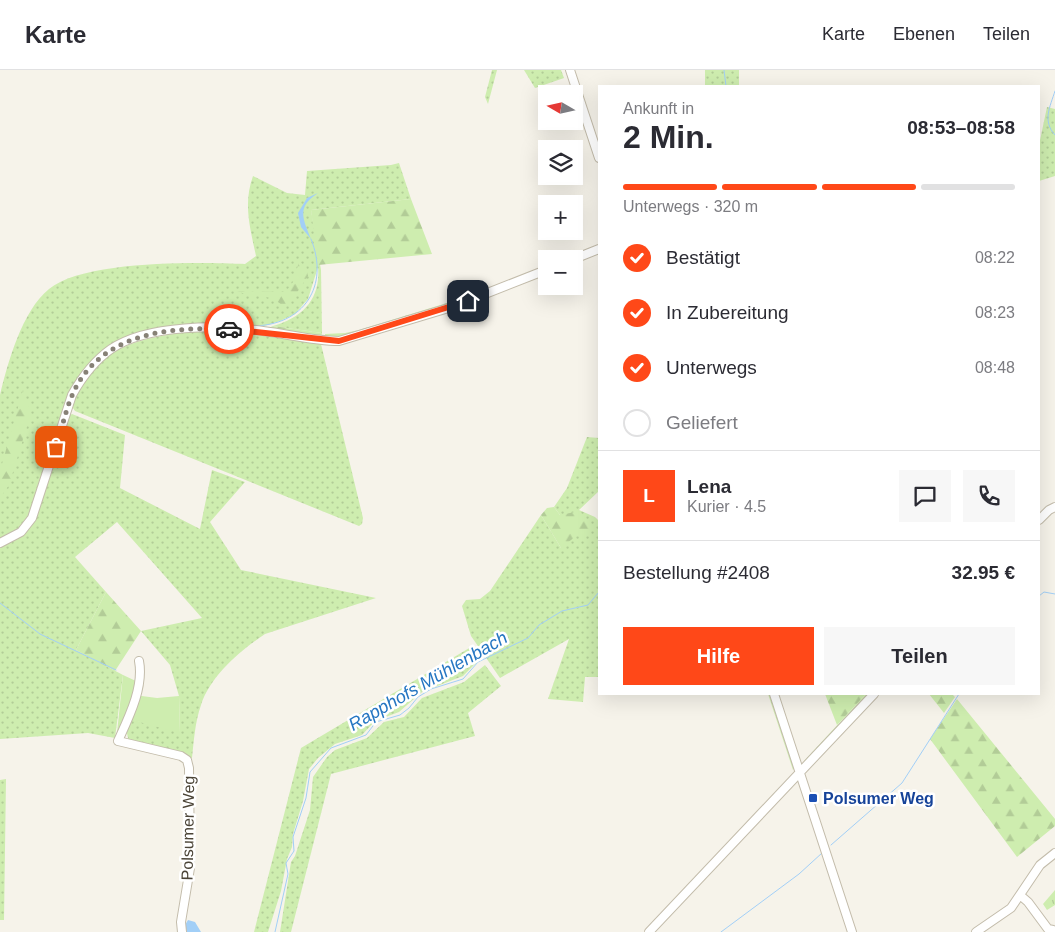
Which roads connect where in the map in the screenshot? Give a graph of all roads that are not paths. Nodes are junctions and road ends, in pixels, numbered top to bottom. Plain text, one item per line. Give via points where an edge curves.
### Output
1 (570, 70) edge
2 (598, 155) edge
3 (598, 249) edge
4 (583, 255) edge
5 (538, 273) edge
6 (1055, 507) edge
7 (1040, 519) edge
8 (0, 543) edge
9 (139, 661) dead end
10 (774, 695) edge
11 (873, 695) edge
12 (800, 773) junction
13 (1055, 853) edge
14 (1021, 896) junction
15 (1054, 930) dead end
16 (182, 932) edge
17 (649, 932) edge
18 (852, 932) edge
19 (976, 932) edge

1 - 2 street
3 - 4 street
5 - 8 street via 452,307 339,341 208,328 160,332 127,340 99,359 79,383 72,395 32,518 21,532
6 - 7 street
9 - 16 street, Polsumer Weg via 142,674 139,686 118,741 187,760 190,868
10 - 12 street
11 - 12 street
12 - 17 street
12 - 18 street
13 - 14 street via 1040,865
14 - 15 street via 1048,929
14 - 19 street via 1012,908

